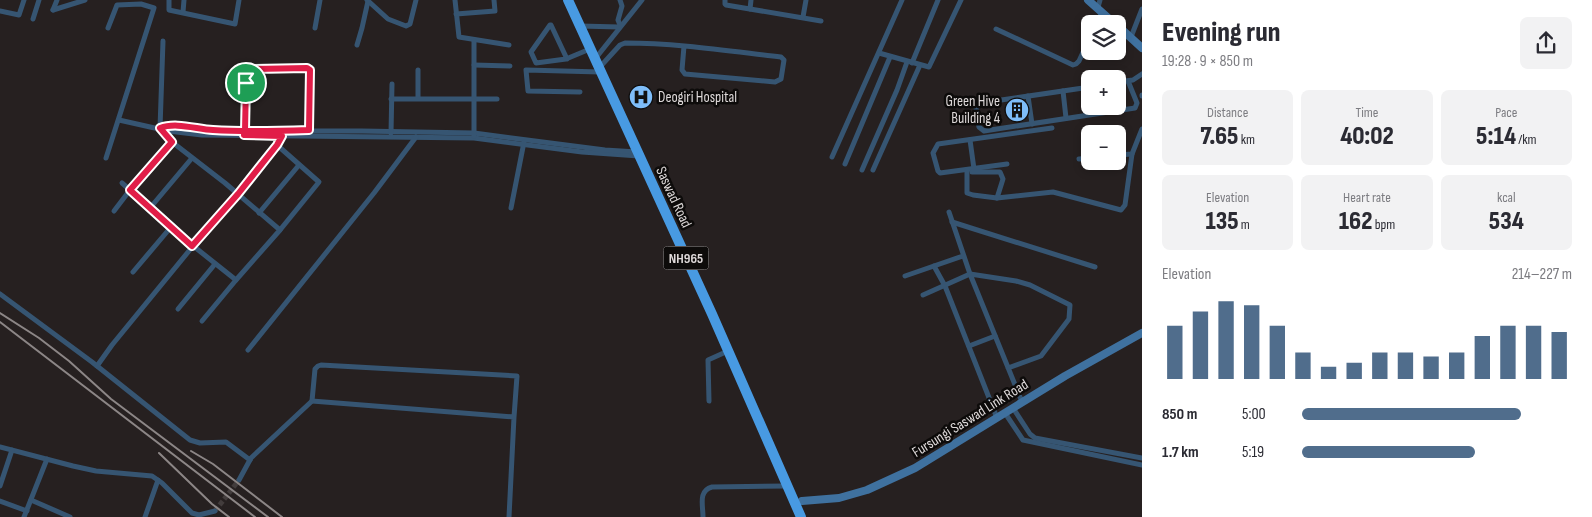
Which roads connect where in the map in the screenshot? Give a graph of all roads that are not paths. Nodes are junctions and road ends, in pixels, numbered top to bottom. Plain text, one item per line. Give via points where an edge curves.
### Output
1 (24, 0) edge
2 (40, 0) edge
3 (57, 0) edge
4 (85, 0) edge
5 (169, 0) edge
6 (184, 0) edge
7 (239, 0) edge
8 (320, 0) edge
9 (367, 0) edge
10 (416, 0) edge
11 (455, 0) edge
12 (494, 0) edge
13 (568, 0) edge
14 (620, 0) edge
15 (642, 0) edge
16 (725, 0) edge
17 (751, 0) edge
18 (806, 0) edge
19 (902, 0) edge
20 (938, 0) edge
21 (961, 0) edge
22 (1088, 0) edge
23 (75, 2) edge
24 (1100, 6) edge
25 (750, 9) junction
26 (1142, 9) edge
27 (0, 11) edge
28 (182, 12) junction
29 (456, 14) junction
30 (803, 17) junction
31 (33, 19) dead end
32 (821, 21) dead end
33 (580, 26) junction
34 (620, 26) junction
35 (108, 28) dead end
36 (315, 28) dead end
37 (996, 29) dead end
38 (1126, 34) edge
39 (1131, 38) junction
40 (163, 41) dead end
41 (474, 41) dead end
42 (357, 45) dead end
43 (509, 45) dead end
44 (684, 46) junction
45 (1142, 48) edge
46 (879, 54) junction
47 (890, 57) junction
48 (1081, 57) edge
49 (567, 59) junction
50 (596, 62) junction
51 (909, 62) junction
52 (474, 65) junction
53 (920, 65) junction
54 (510, 66) dead end
55 (418, 70) dead end
56 (1142, 74) edge
57 (1128, 81) joint
58 (392, 84) dead end
59 (1081, 88) edge
60 (1063, 91) junction
61 (580, 92) dead end
62 (1028, 96) junction
63 (418, 98) junction
64 (474, 98) junction
65 (392, 99) junction
66 (497, 99) dead end
67 (1126, 109) edge
68 (1087, 115) edge
69 (1066, 118) junction
70 (119, 120) junction
71 (1032, 124) junction
72 (160, 128) junction
73 (1052, 128) dead end
74 (1142, 129) edge
75 (245, 133) junction
76 (284, 133) junction
77 (309, 133) junction
78 (391, 134) junction
79 (418, 134) junction
80 (474, 135) junction
81 (970, 140) junction
82 (172, 142) junction
83 (524, 142) junction
84 (277, 145) junction
85 (638, 154) junction
86 (1126, 154) edge
87 (1132, 154) junction
88 (832, 157) dead end
89 (106, 158) dead end
90 (192, 158) junction
91 (1078, 160) dead end
92 (1081, 160) edge
93 (299, 164) junction
94 (845, 164) dead end
95 (1006, 164) dead end
96 (974, 169) junction
97 (862, 170) dead end
98 (873, 170) dead end
99 (967, 171) junction
100 (122, 183) dead end
101 (130, 190) junction
102 (238, 194) junction
103 (997, 198) junction
104 (150, 208) junction
105 (511, 208) dead end
106 (114, 212) dead end
107 (259, 212) junction
108 (949, 212) dead end
109 (952, 222) junction
110 (171, 227) junction
111 (280, 230) junction
112 (192, 246) junction
113 (963, 256) junction
114 (215, 264) junction
115 (934, 266) junction
116 (1095, 267) dead end
117 (133, 272) dead end
118 (970, 274) junction
119 (905, 276) dead end
120 (236, 280) junction
121 (945, 286) junction
122 (0, 294) edge
123 (923, 295) dead end
124 (178, 309) dead end
125 (202, 320) dead end
126 (1142, 333) edge
127 (995, 336) junction
128 (969, 346) junction
129 (248, 350) dead end
130 (728, 350) junction
131 (97, 366) junction
132 (1008, 368) junction
133 (312, 401) junction
134 (708, 401) dead end
135 (1022, 402) junction
136 (1013, 408) junction
137 (1005, 413) junction
138 (514, 417) junction
139 (997, 418) junction
140 (0, 447) edge
141 (12, 450) junction
142 (47, 458) junction
143 (1142, 458) edge
144 (250, 460) junction
145 (1142, 465) edge
146 (158, 480) junction
147 (239, 480) tunnel mouth
148 (0, 486) edge
149 (787, 486) junction
150 (31, 500) junction
151 (0, 501) edge
152 (802, 501) dead end
153 (27, 510) junction
154 (214, 511) dead end
155 (24, 517) edge
156 (70, 517) edge
157 (145, 517) edge
158 (509, 517) edge
159 (703, 517) edge
160 (801, 517) edge

1 - 27 street via 19,15
2 - 31 street
3 - 23 street via 53,10
4 - 23 street
5 - 28 street via 169,10
6 - 28 street
7 - 28 street via 235,24
8 - 36 street
9 - 10 street via 388,19 406,26 410,24
9 - 42 street
11 - 29 street
12 - 29 street via 495,11
13 - 33 highway, Saswad Road / NH965
14 - 34 street
15 - 34 street
16 - 25 street via 726,5
17 - 25 street
18 - 30 street
19 - 46 street
20 - 51 street
21 - 53 street via 930,66
22 - 24 street
25 - 30 street
26 - 39 street
29 - 43 street via 460,37
30 - 32 street
33 - 34 street
33 - 50 highway, Saswad Road / NH965
34 - 50 street
35 - 70 street via 117,5 141,4 154,8
37 - 48 street via 1072,65
38 - 39 street
39 - 45 street
40 - 72 street
41 - 52 street
44 - 44 street via 781,57 784,60 781,79 775,82 685,74 682,70
44 - 50 street via 625,43
46 - 47 street
46 - 88 street
47 - 51 street
47 - 94 street
49 - 49 street via 535,62 531,52 550,25
49 - 50 street
50 - 61 street via 526,70 528,91
50 - 85 highway, Saswad Road / NH965
51 - 53 street
51 - 97 street
52 - 54 street
52 - 64 street
53 - 98 street
55 - 63 street
56 - 57 street
57 - 67 street via 1137,102 1135,108
58 - 65 street
59 - 60 street
60 - 62 street
60 - 69 street
62 - 71 street
62 - 71 street via 981,103 976,108 979,127 984,131
63 - 64 street
63 - 65 street
64 - 66 street
64 - 80 street
65 - 78 street
68 - 69 street
69 - 71 street
70 - 72 street
70 - 89 street
72 - 75 street via 168,125
72 - 82 street
73 - 81 street
74 - 87 street
75 - 76 street
75 - 77 street via 248,71 307,68 310,70
76 - 77 street
76 - 84 street
77 - 78 street
78 - 79 street
79 - 80 street
79 - 129 street
80 - 83 street
81 - 96 street
81 - 99 street via 938,144 933,153 938,172
82 - 90 street
82 - 101 street
83 - 85 street
83 - 105 street
84 - 93 street
84 - 102 street
85 - 130 highway, Saswad Road / NH965
86 - 87 street
87 - 103 street via 1125,206 1121,210 1053,192
90 - 102 street
90 - 104 street
91 - 92 street
93 - 107 street
93 - 111 street via 319,182
95 - 96 street
96 - 99 street
99 - 103 street via 967,193
99 - 103 street via 1000,172 1003,179
100 - 101 street
101 - 104 street
101 - 106 street
102 - 107 street
102 - 112 street
104 - 110 street
107 - 111 street
108 - 109 street
109 - 113 street
109 - 116 street
110 - 112 street
110 - 117 street
111 - 120 street
112 - 114 street
112 - 131 street
113 - 115 street
113 - 118 street
114 - 120 street
114 - 124 street
115 - 119 street
115 - 121 street
118 - 121 street
118 - 127 street
118 - 132 street via 1030,285 1070,305 1068,321 1041,356
120 - 125 street
121 - 123 street
121 - 128 street
122 - 131 street
126 - 135 street, Fursungi Saswad Link Road
127 - 128 street
127 - 132 street
128 - 139 street
130 - 134 street via 708,360
130 - 149 highway, Saswad Road / NH965
131 - 144 street via 190,440 226,442
132 - 135 street
133 - 138 street
133 - 138 street via 316,369 321,365 517,376
133 - 144 street
135 - 136 street, Fursungi Saswad Link Road
136 - 137 street, Fursungi Saswad Link Road
136 - 143 street via 1035,438
137 - 139 street, Fursungi Saswad Link Road
137 - 145 street via 1023,440
138 - 158 street
139 - 152 street, Fursungi Saswad Link Road via 915,468 867,490 839,498
140 - 141 street
141 - 142 street
141 - 148 street
142 - 146 street via 96,471 145,474
142 - 150 street
144 - 147 street
146 - 154 street via 192,513 199,515
146 - 157 street
149 - 159 street via 707,488 703,496
149 - 160 highway, Saswad Road / NH965
150 - 153 street
150 - 156 street
151 - 153 street
153 - 155 street

